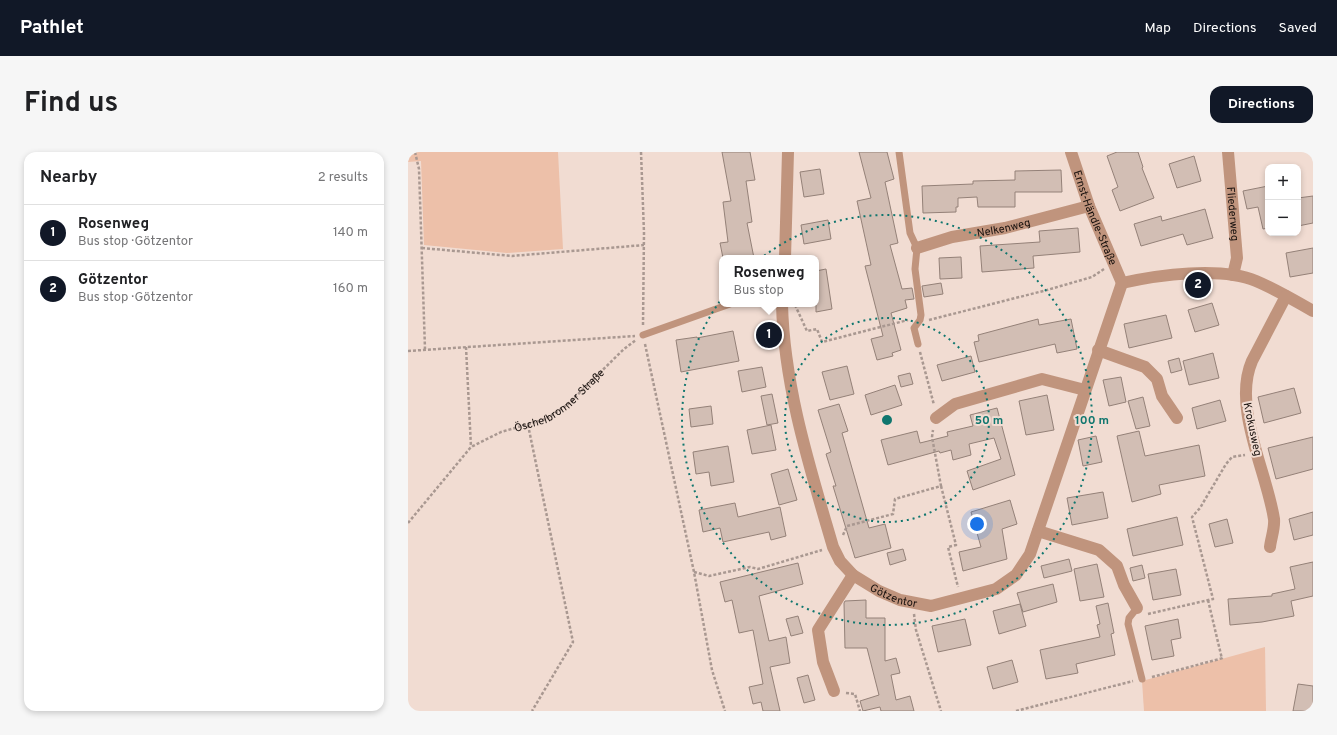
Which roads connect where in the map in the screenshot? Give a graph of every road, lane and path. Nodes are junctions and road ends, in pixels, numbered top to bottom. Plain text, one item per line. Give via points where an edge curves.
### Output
1 (415, 152) edge
2 (641, 152) edge
3 (788, 152) edge
4 (900, 152) edge
5 (1071, 152) edge
6 (1228, 152) edge
7 (1089, 206) junction
8 (644, 245) junction
9 (422, 248) junction
10 (917, 248) junction
11 (785, 255) edge
12 (1113, 263) junction
13 (1233, 275) junction
14 (1122, 283) junction
15 (1286, 296) junction
16 (722, 307) edge
17 (782, 307) edge
18 (796, 307) edge
19 (1313, 311) edge
20 (920, 320) junction
21 (643, 335) junction
22 (918, 344) joint
23 (466, 347) junction
24 (425, 349) junction
25 (1098, 350) junction
26 (408, 351) edge
27 (1085, 390) junction
28 (936, 418) junction
29 (1177, 418) dead end
30 (528, 424) junction
31 (471, 447) junction
32 (1257, 452) junction
33 (935, 454) dead end
34 (941, 486) dead end
35 (408, 523) edge
36 (1038, 531) junction
37 (1270, 547) dead end
38 (853, 575) junction
39 (962, 599) junction
40 (1208, 600) junction
41 (916, 604) junction
42 (1137, 608) junction
43 (1142, 679) junction
44 (834, 691) joint
45 (532, 711) edge
46 (725, 711) edge
47 (860, 711) edge
48 (942, 711) edge
49 (1016, 711) edge

1 - 9 path via 419,169
2 - 8 path
3 - 11 street
4 - 10 lane via 910,233
5 - 7 street, Ernst-Händle-Straße
6 - 13 street, Fliederweg via 1237,258
7 - 10 street, Nelkenweg via 1004,228 952,237
7 - 12 street, Ernst-Händle-Straße
8 - 9 path via 512,256
8 - 21 path
9 - 24 path
10 - 20 lane via 915,269
12 - 14 street, Ernst-Händle-Straße
12 - 20 path via 1092,277 931,320
13 - 14 street via 1157,275
13 - 15 street via 1255,280
14 - 25 street, Götzentor
15 - 19 street
15 - 32 street, Krokusweg via 1247,372 1247,410
16 - 21 lane
17 - 38 street, Götzentor via 785,348 795,406 819,499 833,547 840,561
18 - 20 path via 807,331 817,329 822,342 911,319
20 - 22 lane via 914,328
21 - 23 path
21 - 30 path, Öschelbronner Straße via 624,349 567,405 546,419
21 - 46 path via 694,572 712,670
22 - 28 path
23 - 24 path
23 - 31 path
24 - 26 path
25 - 27 street, Götzentor
25 - 29 street via 1145,367 1157,379 1162,396
27 - 28 street via 1042,379 955,404
27 - 36 street, Götzentor
28 - 33 path via 932,437
30 - 31 path, Öschelbronner Straße via 501,432
30 - 45 path via 572,642
31 - 35 path, Öschelbronner Straße
32 - 37 street, Krokusweg via 1274,521
32 - 40 path via 1232,457 1192,517 1213,598
34 - 39 path via 956,544 948,547
36 - 39 street, Götzentor via 1030,554 1016,575 996,589
36 - 42 street via 1099,550 1117,566
38 - 41 street, Götzentor via 879,591
38 - 44 street via 818,630 823,662
39 - 41 street, Götzentor via 931,606
40 - 42 path via 1148,614
40 - 43 path via 1222,659
41 - 48 path via 916,630
42 - 43 lane via 1129,618 1128,624
43 - 49 path
44 - 47 path via 855,694

